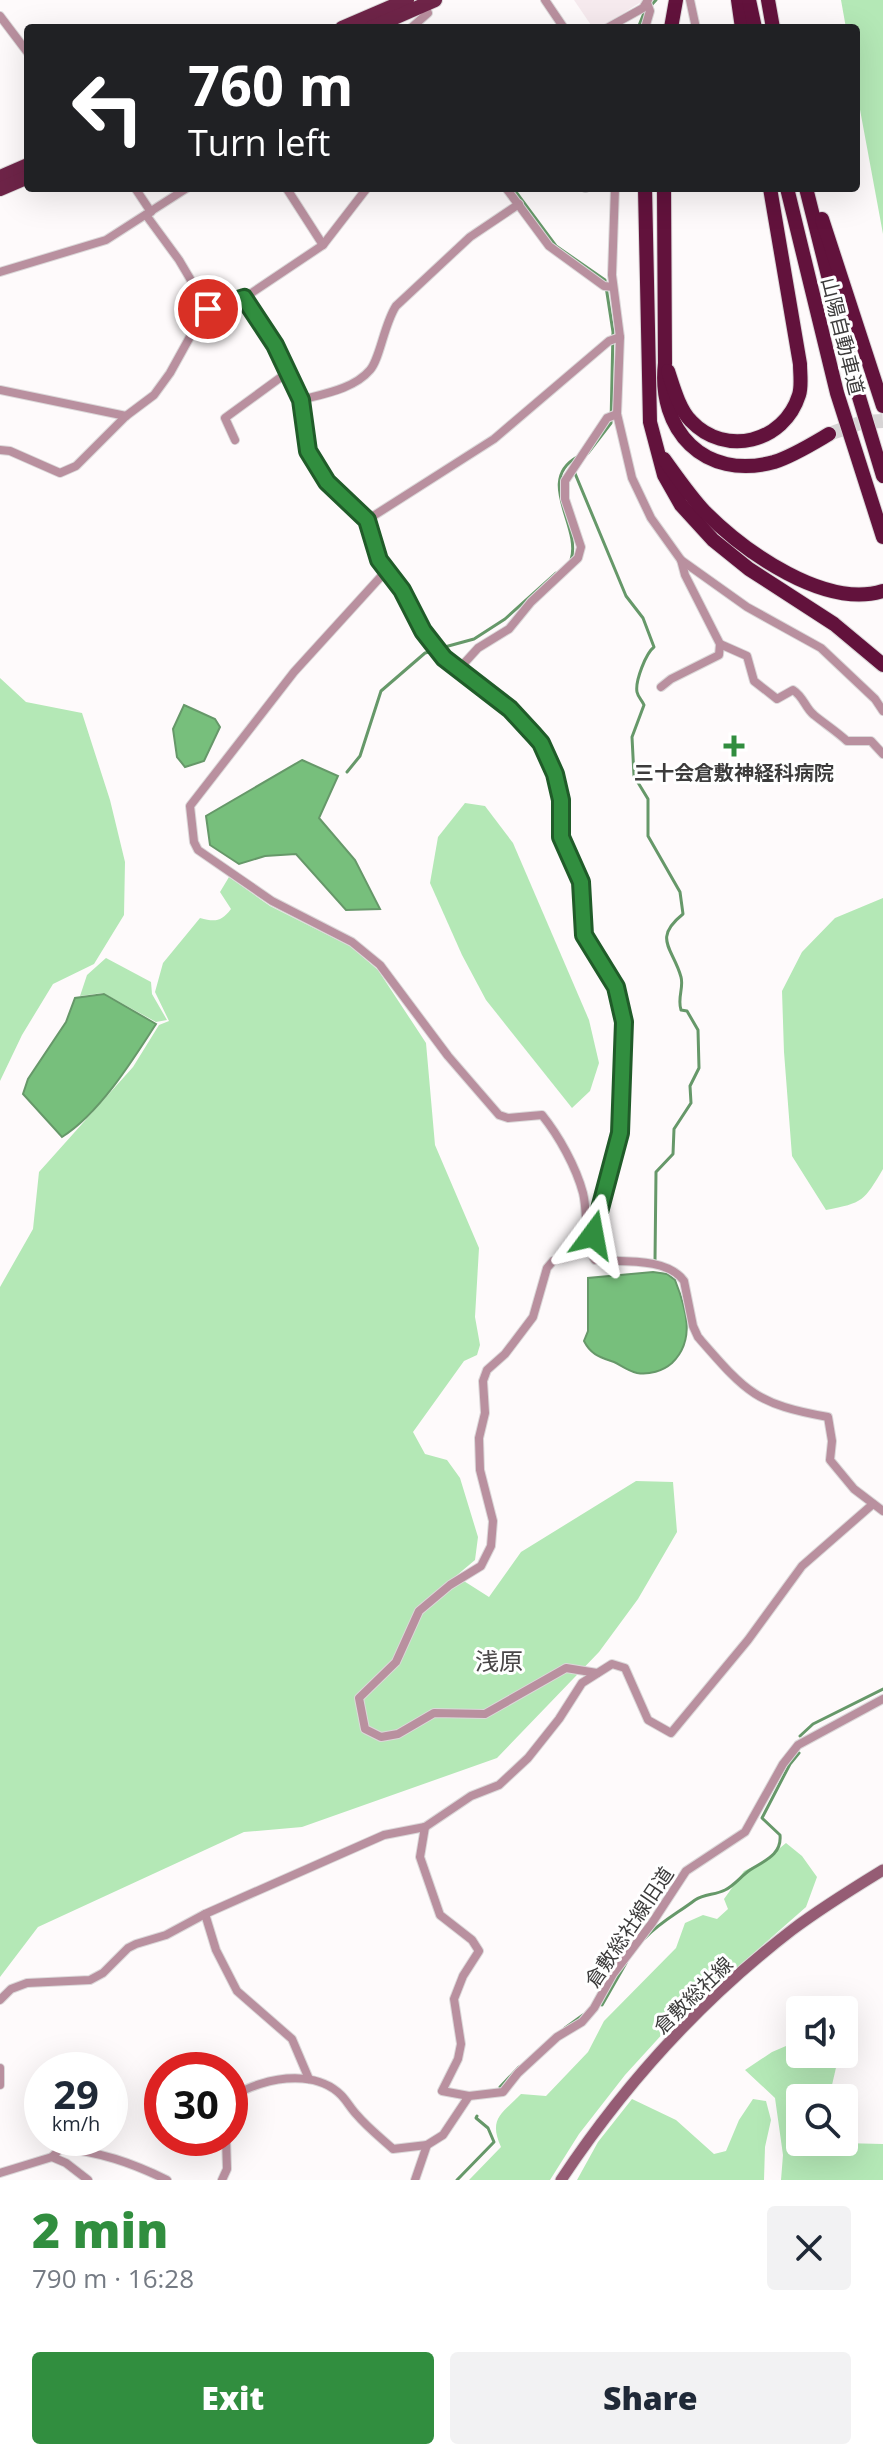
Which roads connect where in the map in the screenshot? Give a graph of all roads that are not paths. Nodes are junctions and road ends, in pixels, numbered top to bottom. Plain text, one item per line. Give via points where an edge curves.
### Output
1 (407, 0) edge
2 (545, 0) edge
3 (667, 0) edge
4 (676, 0) edge
5 (690, 0) edge
6 (738, 0) edge
7 (749, 0) edge
8 (768, 0) edge
9 (427, 2) edge
10 (648, 4) edge
11 (0, 16) edge
12 (351, 24) edge
13 (380, 24) edge
14 (416, 24) edge
15 (561, 24) edge
16 (614, 24) edge
17 (646, 24) edge
18 (663, 24) edge
19 (672, 24) edge
20 (695, 24) edge
21 (741, 24) edge
22 (754, 24) edge
23 (772, 24) edge
24 (24, 48) edge
25 (24, 167) edge
26 (0, 177) edge
27 (24, 179) edge
28 (0, 189) edge
29 (137, 192) edge
30 (181, 192) edge
31 (289, 192) edge
32 (364, 192) edge
33 (509, 192) edge
34 (615, 192) edge
35 (645, 192) edge
36 (664, 192) edge
37 (771, 192) edge
38 (788, 192) edge
39 (810, 192) edge
40 (810, 192) edge
41 (519, 204) junction
42 (148, 214) junction
43 (323, 245) junction
44 (0, 272) edge
45 (609, 287) junction
46 (244, 298) junction
47 (208, 309) junction
48 (616, 338) junction
49 (665, 363) junction
50 (288, 372) junction
51 (0, 390) edge
52 (301, 400) junction
53 (883, 406) edge
54 (613, 415) junction
55 (126, 416) junction
56 (829, 434) tunnel mouth
57 (235, 440) dead end
58 (0, 450) edge
59 (659, 452) junction
60 (883, 476) edge
61 (367, 520) junction
62 (883, 537) edge
63 (681, 560) junction
64 (386, 571) junction
65 (883, 591) edge
66 (720, 644) junction
67 (883, 665) edge
68 (458, 670) junction
69 (661, 687) dead end
70 (883, 711) edge
71 (883, 754) edge
72 (589, 1252) junction
73 (873, 1504) junction
74 (883, 1511) edge
75 (598, 1673) junction
76 (883, 1699) edge
77 (425, 1827) junction
78 (883, 1870) edge
79 (205, 1914) junction
80 (0, 2000) edge
81 (0, 2068) edge
82 (309, 2079) junction
83 (0, 2085) edge
84 (248, 2090) edge
85 (469, 2096) junction
86 (427, 2145) junction
87 (227, 2156) edge
88 (52, 2157) junction
89 (0, 2173) edge
90 (88, 2180) edge
91 (167, 2180) edge
92 (222, 2180) edge
93 (415, 2180) edge
94 (561, 2180) edge

1 - 12 highway
2 - 15 street
3 - 18 highway
4 - 19 highway
5 - 20 street
6 - 21 highway
7 - 22 highway
8 - 23 highway
9 - 13 highway
9 - 14 street via 428,13
10 - 16 street
10 - 17 street
11 - 24 street
25 - 26 highway
27 - 28 highway
29 - 42 street
30 - 42 street
31 - 43 street
32 - 43 street
33 - 41 street
34 - 45 street
35 - 59 highway via 650,422
36 - 49 highway
37 - 49 highway via 800,364 800,394 790,411 780,426 756,440 720,439 688,418
38 - 62 highway, 山陽自動車道 via 837,393
39 - 53 highway
40 - 60 highway, 山陽自動車道
41 - 45 street via 549,246
41 - 52 street via 470,237 396,306 370,370 346,387
42 - 44 street via 106,240
42 - 47 street
43 - 46 street
45 - 48 street
46 - 47 street
46 - 50 street
47 - 55 street via 154,395
48 - 54 street
48 - 61 street via 494,439
49 - 56 highway via 665,402 674,426 688,445 715,462 774,462
50 - 52 street
50 - 57 street via 225,418
51 - 55 street
52 - 61 street via 308,451 327,482
54 - 63 street via 632,478 651,518
54 - 68 street via 569,473 564,490 581,547 578,558 509,629 478,648
55 - 58 street via 76,466 60,473
59 - 65 highway via 706,512 764,558 833,592 867,596
59 - 67 highway via 664,475 681,505 713,540 834,624
61 - 64 street
63 - 66 street
63 - 70 street via 747,607 821,648
64 - 68 street via 436,649
64 - 72 street via 285,682 190,806 194,842 272,901 367,952 499,1115 542,1115 578,1180
66 - 69 street via 719,655
66 - 71 street via 747,656 754,681 777,699 793,690 811,713 847,741 871,741
68 - 72 street via 510,709 541,743 561,800 561,837 581,882 584,935 620,999 620,1133
72 - 73 street via 595,1260 662,1266 680,1275 698,1337 748,1392 795,1411 828,1417 830,1460
72 - 75 street via 553,1261 547,1268 533,1317 483,1381 480,1470 493,1521 491,1546 481,1566 419,1611 396,1662 359,1698 365,1729 381,1737 398,1734 434,1713 485,1714 566,1668
73 - 74 street
73 - 75 street via 802,1566 671,1733 648,1720 625,1668 612,1664
75 - 77 street via 582,1683 528,1758 499,1785 471,1796
76 - 85 street, 倉敷総社線旧道 via 798,1745 745,1832 686,1871 582,2022 557,2037 503,2092
77 - 79 street via 384,1835
77 - 85 street via 420,1857 440,1915 479,1951 454,1999 461,2044 442,2091
78 - 94 main road, 倉敷総社線 via 792,1931 688,2022 639,2073
79 - 80 street via 128,1948 90,1980 27,1983
79 - 82 street via 237,1991 292,2039
81 - 83 street
82 - 84 street via 274,2079
82 - 86 street via 341,2095 393,2149
85 - 86 street via 443,2135
86 - 93 street
87 - 92 street
88 - 89 street
88 - 90 street
88 - 91 street via 60,2149 89,2150

